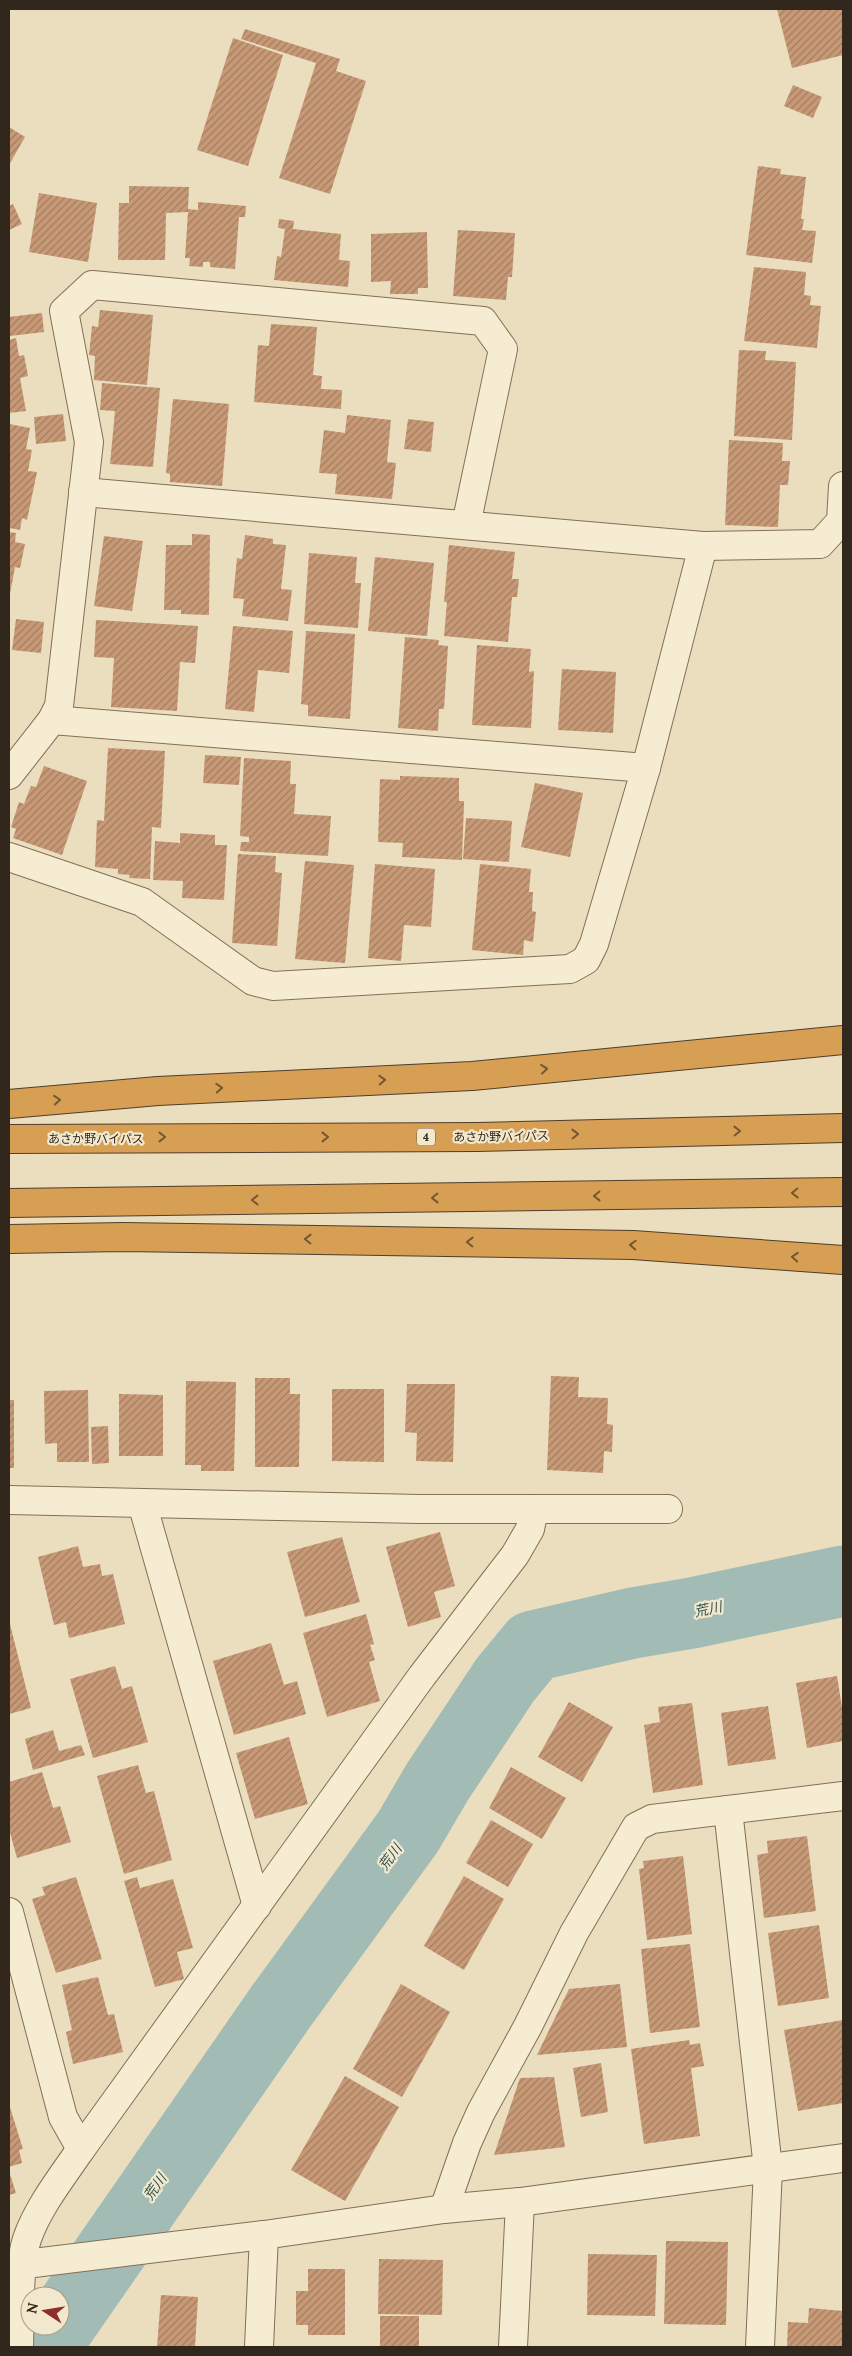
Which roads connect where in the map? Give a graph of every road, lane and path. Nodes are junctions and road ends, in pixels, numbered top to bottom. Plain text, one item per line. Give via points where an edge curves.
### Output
1 (843, 486) edge
2 (83, 492) junction
3 (466, 525) junction
4 (703, 546) junction
5 (52, 720) junction
6 (646, 768) junction
7 (9, 775) edge
8 (9, 857) edge
9 (843, 1040) edge
10 (9, 1104) edge
11 (843, 1128) edge
12 (9, 1139) edge
13 (843, 1192) edge
14 (9, 1203) edge
15 (9, 1239) edge
16 (843, 1260) edge
17 (9, 1500) edge
18 (142, 1503) junction
19 (534, 1509) junction
20 (668, 1509) dead end
21 (843, 1796) edge
22 (728, 1810) junction
23 (257, 1906) junction
24 (9, 1912) edge
25 (81, 2149) junction
26 (843, 2158) edge
27 (768, 2168) junction
28 (520, 2202) junction
29 (444, 2209) junction
30 (264, 2235) junction
31 (16, 2265) edge
32 (18, 2347) edge
33 (259, 2347) edge
34 (513, 2347) edge
35 (760, 2347) edge

1 - 4 street via 841,521 820,544
2 - 3 street
2 - 3 street via 89,442 64,311 92,285 484,321 502,349
2 - 5 street via 59,706
3 - 4 street
4 - 6 street
5 - 6 street
5 - 7 street
6 - 8 street via 594,944 586,960 570,969 273,986 253,981 142,902
10 -> 9 highway via 158,1091 472,1076
12 -> 11 highway, あさか野バイパス / 4 via 477,1137
13 -> 14 highway
16 -> 15 highway via 633,1245 122,1237
17 - 18 street
18 - 19 street
18 - 23 street
19 - 20 street
19 - 23 street via 530,1529 515,1555 422,1676
21 - 22 street
22 - 27 street
22 - 29 street via 652,1819 636,1827 574,1933 481,2112
23 - 25 street
24 - 25 street via 62,2117
25 - 31 street via 36,2219
26 - 27 street
27 - 28 street
27 - 35 street
28 - 29 street
28 - 34 street
29 - 30 street
30 - 31 street
30 - 33 street
31 - 32 street

